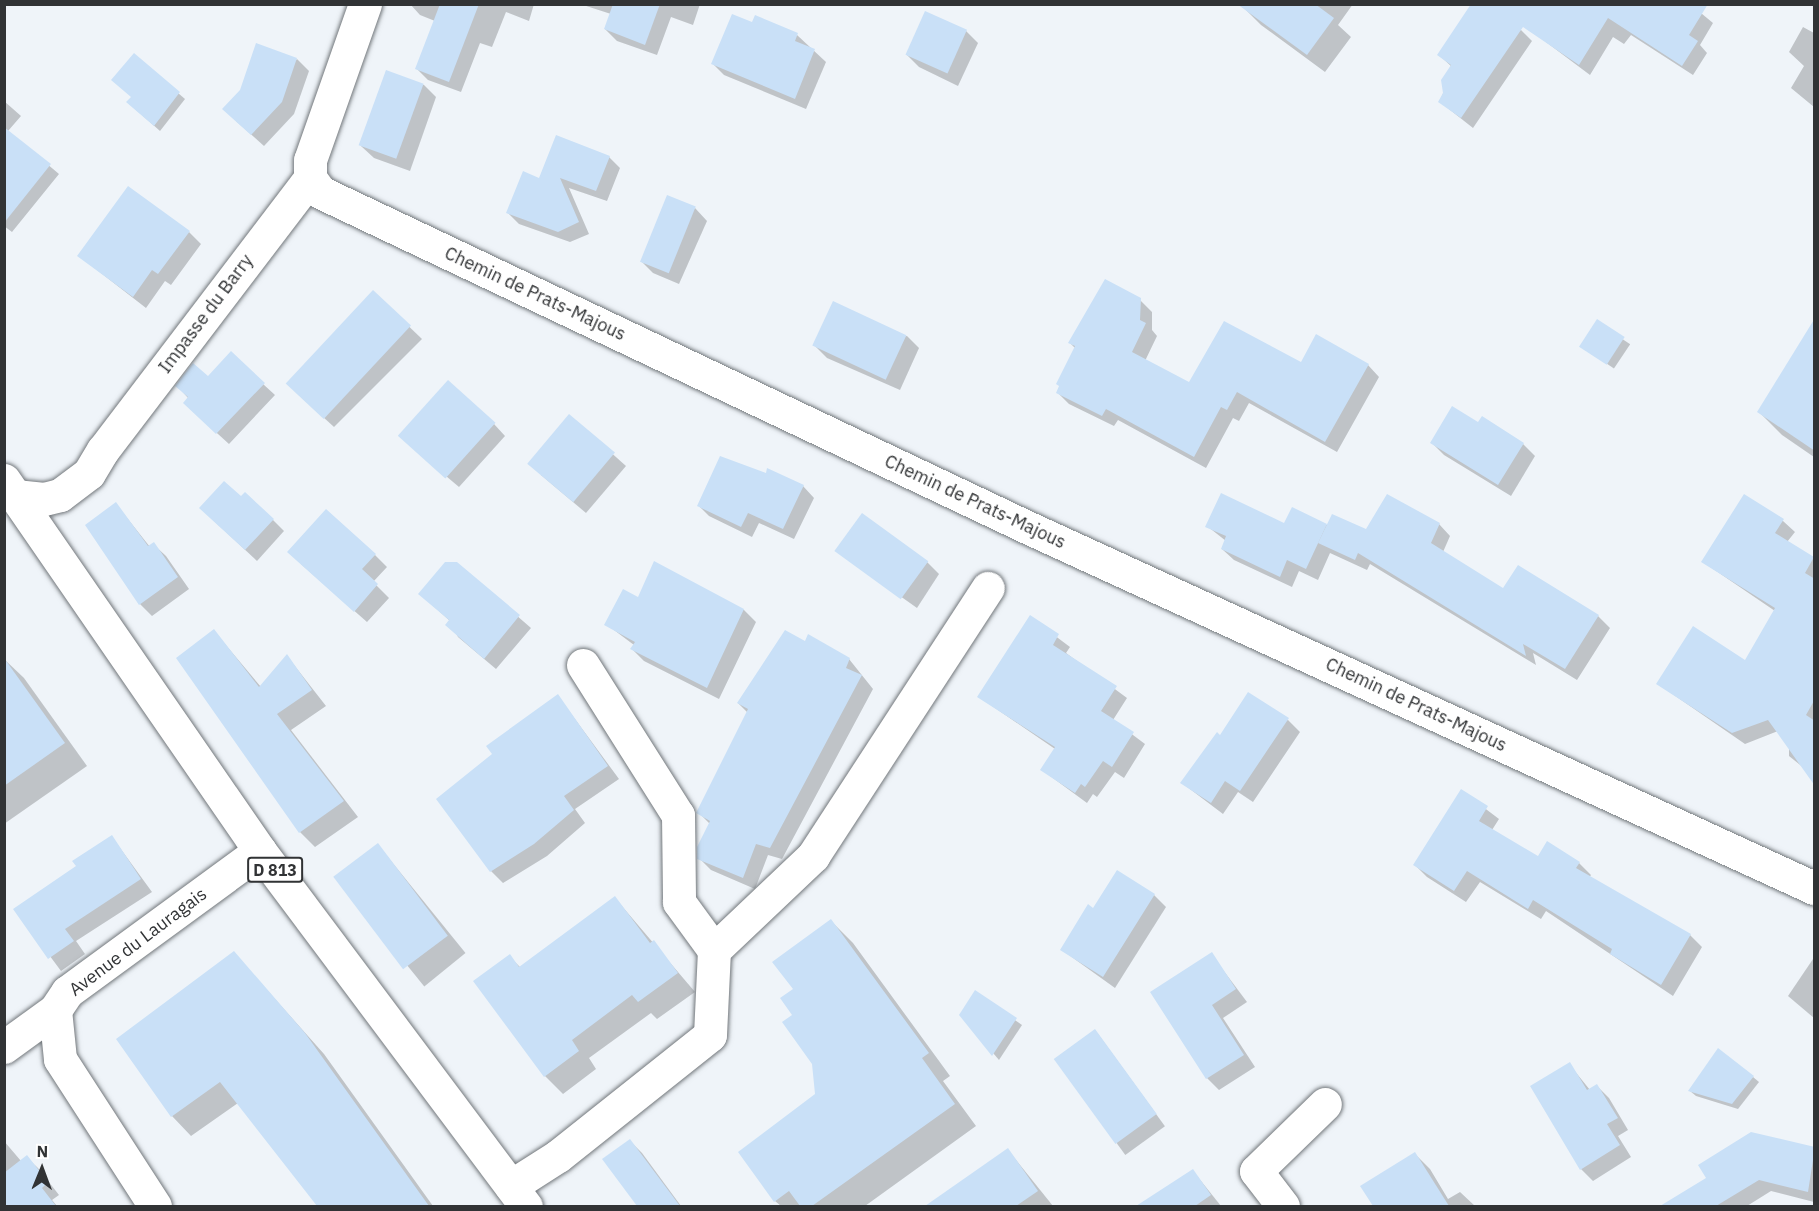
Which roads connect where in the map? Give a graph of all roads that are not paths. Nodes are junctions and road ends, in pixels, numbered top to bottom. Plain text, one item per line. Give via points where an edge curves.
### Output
1 (365, 4) edge
2 (310, 178) junction
3 (10, 488) edge
4 (988, 588) dead end
5 (583, 665) dead end
6 (261, 852) junction
7 (1815, 888) edge
8 (714, 950) junction
9 (55, 1010) junction
10 (4, 1047) edge
11 (1325, 1104) dead end
12 (519, 1196) edge
13 (155, 1206) edge
14 (1283, 1206) edge

1 - 2 street via 309,160
2 - 3 street, Impasse du Barry via 89,473 60,495 44,499
2 - 7 street, Chemin de Prats-Majous via 320,192 986,508
3 - 6 street, D 813
4 - 8 street via 813,856
5 - 8 street via 678,815 679,902
6 - 9 street, Avenue du Lauragais via 67,992
6 - 12 street, D 813
8 - 12 street via 710,1035 558,1156
9 - 10 street
9 - 13 street, Avenue du Lauragais via 60,1059
11 - 14 street via 1256,1171

